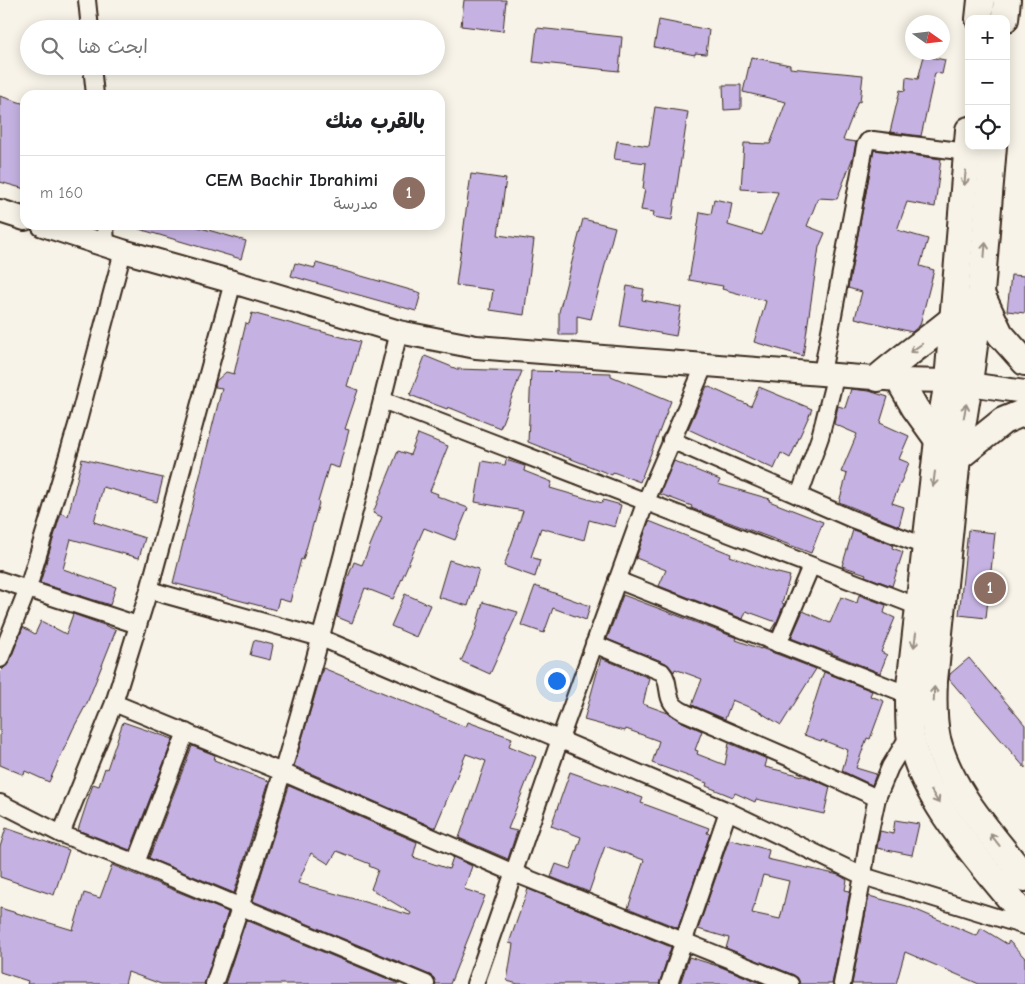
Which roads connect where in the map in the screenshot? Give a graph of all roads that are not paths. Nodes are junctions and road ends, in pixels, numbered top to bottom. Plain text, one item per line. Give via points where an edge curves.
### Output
1 (87, 0) edge
2 (982, 0) edge
3 (1007, 0) edge
4 (980, 15) edge
5 (1005, 15) edge
6 (89, 20) edge
7 (93, 75) edge
8 (94, 90) edge
9 (965, 141) edge
10 (967, 150) edge
11 (993, 150) edge
12 (0, 211) edge
13 (20, 217) edge
14 (64, 230) edge
15 (111, 241) edge
16 (233, 282) junction
17 (981, 293) junction
18 (954, 318) junction
19 (399, 332) junction
20 (1025, 362) edge
21 (705, 364) junction
22 (829, 374) junction
23 (889, 379) junction
24 (959, 382) junction
25 (1025, 392) edge
26 (382, 400) junction
27 (1025, 412) edge
28 (671, 440) junction
29 (938, 440) junction
30 (956, 458) junction
31 (799, 496) junction
32 (646, 501) junction
33 (926, 546) junction
34 (811, 566) junction
35 (0, 580) edge
36 (617, 580) junction
37 (28, 588) junction
38 (149, 590) junction
39 (919, 607) junction
40 (138, 625) junction
41 (322, 638) junction
42 (594, 644) junction
43 (778, 644) junction
44 (0, 659) edge
45 (909, 695) junction
46 (114, 703) junction
47 (186, 732) junction
48 (910, 734) junction
49 (560, 739) junction
50 (282, 772) junction
51 (877, 798) junction
52 (0, 803) edge
53 (728, 811) junction
54 (61, 834) junction
55 (136, 863) junction
56 (514, 873) junction
57 (863, 876) junction
58 (1025, 878) edge
59 (241, 907) junction
60 (1025, 917) edge
61 (1025, 926) edge
62 (683, 940) junction
63 (214, 984) edge
64 (426, 984) edge
65 (475, 984) edge
66 (669, 984) edge
67 (790, 984) edge
68 (842, 984) edge

1 - 6 street
2 - 4 main road
3 - 5 main road
7 - 8 street
9 - 22 street via 873,140 865,146
10 -> 18 main road
17 -> 11 main road
12 - 13 street
14 - 15 street
15 - 16 street
15 - 37 street via 77,425
16 - 19 street
16 - 38 street
17 - 20 main road via 1000,334
17 - 24 main road
18 -> 23 main road via 899,359
18 - 24 main road
19 - 21 street via 476,347
19 - 26 street
21 - 22 street
21 - 28 street
22 - 23 street
22 - 31 street via 820,437
23 - 24 street
23 - 29 main road
24 - 25 street
24 - 29 main road
30 -> 24 main road
26 - 32 street
26 - 41 street
27 - 30 main road via 1003,421
28 - 31 street
28 - 32 street
29 -> 33 main road
58 -> 30 main road via 957,787 937,738 934,681
31 - 33 street
32 - 34 street
32 - 36 street
33 - 39 main road
34 - 39 street
34 - 43 street
35 - 37 street
36 - 42 street
36 - 43 street
37 - 40 street
37 - 44 street
38 - 40 street
38 - 41 street
39 -> 45 main road
40 - 46 street
41 - 49 street
41 - 50 street
42 - 49 street
42 - 51 street via 662,672 674,706 686,713
43 - 45 street
45 - 48 main road
46 - 47 street
46 - 54 street
47 - 50 street
47 - 55 street
48 - 51 street via 890,767
48 -> 60 main road via 920,768 950,822
49 - 53 street
49 - 56 street
50 - 56 street
50 - 59 street
51 - 57 street
52 - 54 street
53 - 57 street
53 - 62 street
54 - 55 street
55 - 59 street
56 - 62 street
56 - 65 street
57 - 61 street
57 - 68 street
59 - 63 street
59 - 64 street
62 - 66 street
62 - 67 street

